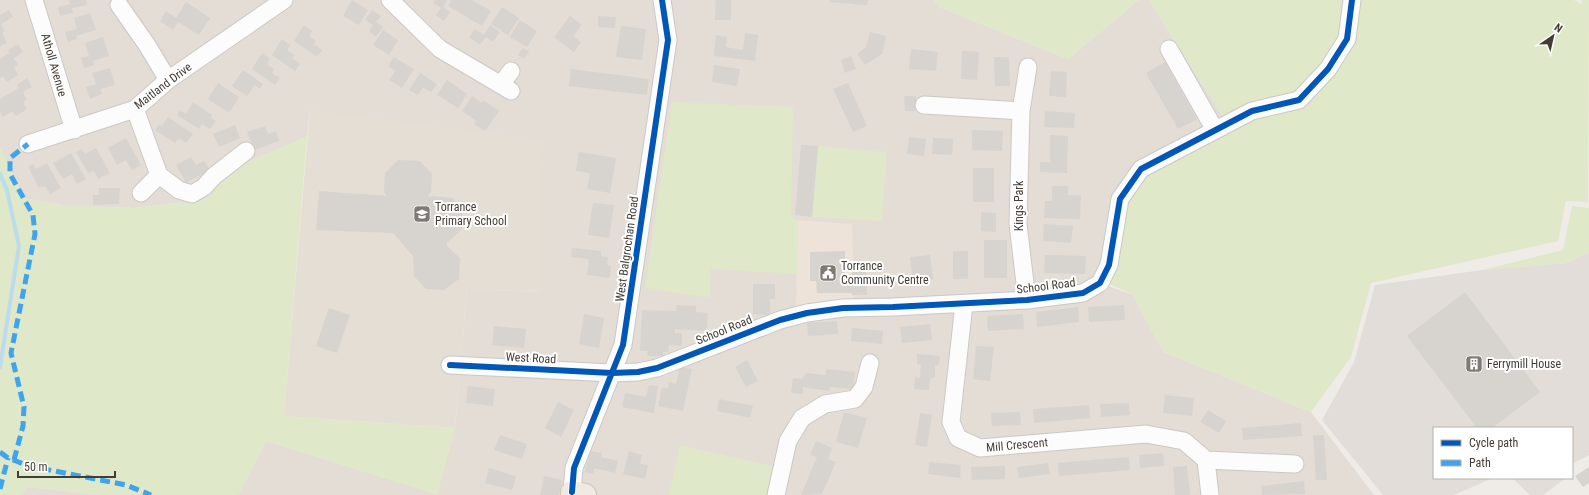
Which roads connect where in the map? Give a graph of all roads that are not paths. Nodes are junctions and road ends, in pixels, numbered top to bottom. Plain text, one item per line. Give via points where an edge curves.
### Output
1 (34, 0) edge
2 (284, 0) edge
3 (390, 0) edge
4 (662, 0) edge
5 (1352, 0) edge
6 (119, 5) dead end
7 (1169, 49) dead end
8 (1028, 67) dead end
9 (511, 71) dead end
10 (168, 80) junction
11 (924, 105) dead end
12 (135, 109) junction
13 (1021, 111) junction
14 (74, 130) junction
15 (1216, 130) junction
16 (28, 144) dead end
17 (246, 151) dead end
18 (159, 175) junction
19 (141, 193) dead end
20 (1027, 300) junction
21 (964, 304) junction
22 (870, 363) dead end
23 (450, 365) dead end
24 (612, 373) junction
25 (1206, 460) junction
26 (1295, 464) dead end
27 (576, 494) edge
28 (776, 495) edge
29 (1210, 495) edge

1 - 14 street, Atholl Avenue
2 - 10 street, Maitland Drive
3 - 9 street via 440,49 506,88
4 - 24 street, West Balgrochan Road via 668,40 623,345
5 - 15 street, School Road via 1347,39 1328,69 1299,100 1252,111
6 - 10 street
7 - 15 street
8 - 13 street, Kings Park
10 - 12 street, Maitland Drive
11 - 13 street
12 - 14 street, Maitland Drive
12 - 18 street
13 - 20 street, Kings Park via 1018,224
14 - 16 street, Maitland Drive
15 - 20 street, School Road via 1141,169 1120,199 1109,265 1100,283 1083,293
17 - 18 street via 192,194 179,190
18 - 19 street
20 - 21 street, School Road
21 - 24 street, School Road via 843,308 807,313 780,320 657,368
21 - 25 street, Mill Crescent via 951,422 958,438 980,448 1146,434 1184,441
22 - 28 street via 864,387 855,400 825,404 802,418 788,441
23 - 24 street, West Road
24 - 27 street, West Balgrochan Road via 574,468
25 - 26 street
25 - 29 street

